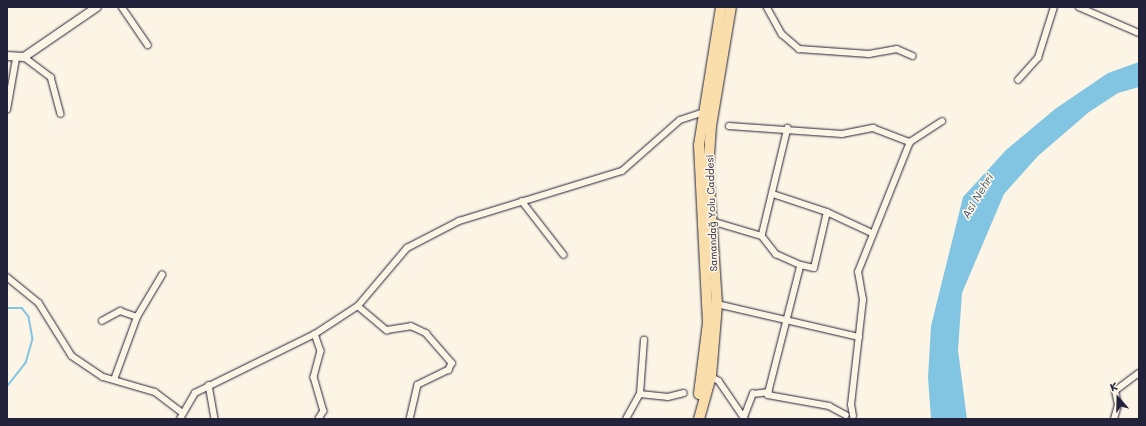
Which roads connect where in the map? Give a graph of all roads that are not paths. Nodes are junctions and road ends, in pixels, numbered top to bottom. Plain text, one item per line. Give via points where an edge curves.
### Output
1 (97, 7) edge
2 (122, 7) edge
3 (721, 7) edge
4 (731, 7) edge
5 (767, 7) edge
6 (1054, 7) edge
7 (1079, 7) edge
8 (1139, 33) edge
9 (148, 45) dead end
10 (7, 56) edge
11 (913, 56) dead end
12 (20, 58) junction
13 (1018, 80) dead end
14 (7, 110) edge
15 (702, 113) junction
16 (61, 114) dead end
17 (942, 121) dead end
18 (730, 126) dead end
19 (788, 128) junction
20 (910, 142) junction
21 (773, 194) junction
22 (522, 201) junction
23 (827, 212) junction
24 (711, 221) junction
25 (872, 233) junction
26 (762, 236) junction
27 (564, 255) dead end
28 (801, 265) junction
29 (162, 275) dead end
30 (7, 277) edge
31 (717, 304) junction
32 (358, 306) junction
33 (137, 317) junction
34 (785, 319) junction
35 (102, 321) dead end
36 (315, 334) junction
37 (858, 337) junction
38 (644, 340) dead end
39 (1139, 373) edge
40 (707, 375) junction
41 (114, 380) junction
42 (209, 385) junction
43 (769, 392) junction
44 (684, 393) dead end
45 (640, 394) junction
46 (184, 412) junction
47 (846, 415) junction
48 (854, 417) edge
49 (745, 418) edge
50 (180, 419) edge
51 (216, 419) edge
52 (319, 419) edge
53 (410, 419) edge
54 (626, 419) edge
55 (692, 419) edge
56 (699, 419) edge
57 (840, 419) edge
58 (1114, 419) edge

1 - 12 street
2 - 9 street
3 - 15 highway, Samandağ Yolu Caddesi
4 - 24 highway, Samandağ Yolu Caddesi via 711,126
5 - 11 street via 782,34 799,49 868,54 897,49
6 - 13 street via 1038,58
7 - 8 street
10 - 12 street
12 - 14 street
12 - 16 street via 51,78
15 - 22 street via 680,120 622,171
15 - 40 highway, Samandağ Yolu Caddesi via 699,182 708,323
17 - 20 street
18 - 19 street
19 - 20 street via 842,134 873,128
19 - 21 street
20 - 25 street
21 - 23 street
21 - 26 street
22 - 27 street
22 - 32 street via 459,221 407,248
23 - 25 street
23 - 28 street via 814,268
24 - 26 street
24 - 31 highway, Samandağ Yolu Caddesi
25 - 37 street via 858,272 863,300
26 - 28 street via 776,254
28 - 34 street
29 - 33 street
30 - 41 street via 39,303 72,356
31 - 34 street
31 - 40 highway, Samandağ Yolu Caddesi
32 - 36 street
32 - 53 street via 388,330 411,326 426,333 452,363 449,370 418,385
33 - 35 street via 120,311
33 - 41 street
34 - 37 street
34 - 43 street
36 - 42 street
36 - 52 street via 321,351 314,377 324,411
37 - 48 street via 851,405
38 - 45 street
39 - 58 street via 1115,391 1118,405
40 - 49 street via 719,381
40 - 55 highway, Samandağ Yolu Caddesi
40 - 56 highway, Samandağ Yolu Caddesi
41 - 46 street via 155,392
42 - 46 street via 195,392
42 - 51 street
43 - 47 street via 768,395 781,400 829,406
43 - 49 street via 752,394
44 - 45 street via 668,397
45 - 54 street
46 - 50 street
47 - 48 street
47 - 57 street

